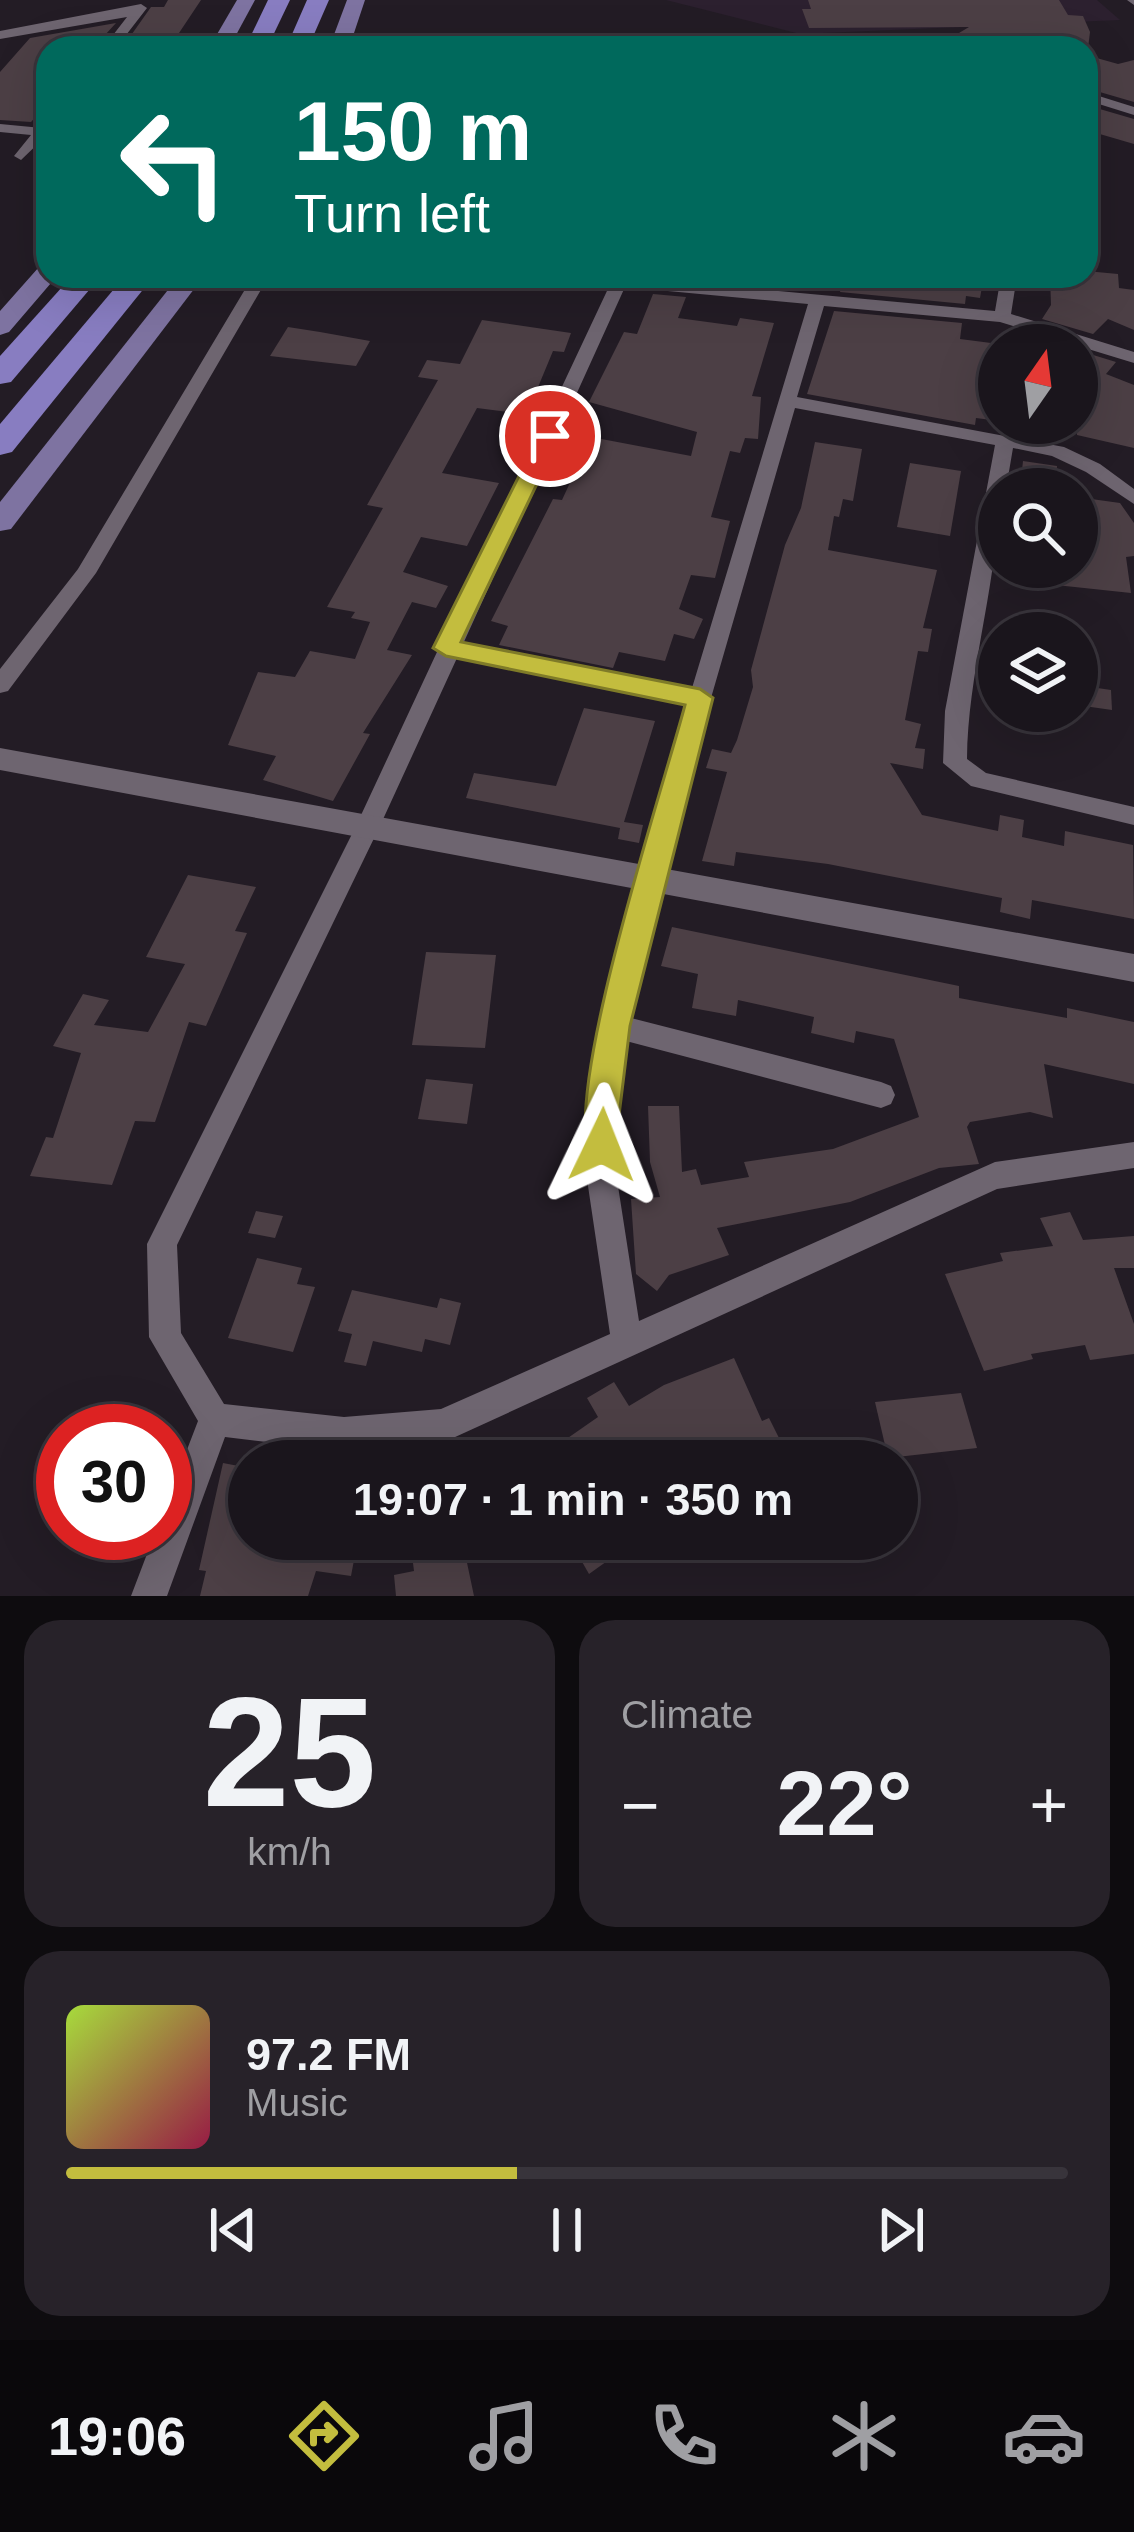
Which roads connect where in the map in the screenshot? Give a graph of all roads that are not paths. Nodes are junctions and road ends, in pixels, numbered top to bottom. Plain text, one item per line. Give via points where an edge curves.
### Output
1 (246, 0) edge
2 (279, 0) edge
3 (318, 0) edge
4 (356, 0) edge
5 (144, 5) edge
6 (2, 36) edge
7 (119, 36) edge
8 (226, 36) edge
9 (262, 36) edge
10 (302, 36) edge
11 (343, 36) edge
12 (1098, 100) edge
13 (1134, 111) edge
14 (0, 128) edge
15 (36, 128) edge
16 (36, 138) edge
17 (21, 156) dead end
18 (36, 286) edge
19 (76, 288) edge
20 (130, 288) edge
21 (184, 288) edge
22 (254, 288) edge
23 (619, 288) edge
24 (720, 288) edge
25 (1007, 288) edge
26 (818, 297) junction
27 (1002, 317) junction
28 (0, 327) edge
29 (1134, 358) edge
30 (0, 375) edge
31 (787, 400) junction
32 (978, 434) edge
33 (1004, 444) edge
34 (1027, 444) edge
35 (0, 445) edge
36 (1134, 498) edge
37 (0, 522) edge
38 (446, 648) junction
39 (0, 686) edge
40 (700, 698) junction
41 (0, 759) edge
42 (1134, 816) edge
43 (367, 828) junction
44 (654, 882) junction
45 (1134, 968) edge
46 (615, 1026) junction
47 (880, 1095) dead end
48 (1134, 1155) edge
49 (627, 1344) junction
50 (215, 1419) junction
51 (149, 1596) edge

1 - 8 main road
2 - 9 highway
3 - 10 highway
4 - 11 main road
5 - 6 street
5 - 7 street
12 - 13 street
14 - 15 street
16 - 17 street
18 - 28 main road
19 - 30 highway
20 - 35 highway
21 - 37 main road
22 - 39 street via 86,573
23 - 38 street
24 - 26 street
25 - 27 street
26 - 27 street
26 - 31 street
27 - 29 street
31 - 32 street
31 - 40 street
33 - 42 street via 952,738 955,763 979,780
34 - 36 street via 1093,468
38 - 40 street
38 - 43 street
40 - 44 street
41 - 43 street
43 - 44 street
43 - 50 street via 162,1244 164,1337
44 - 45 street
44 - 46 street
46 - 47 street
46 - 49 street via 601,1103 603,1186
48 - 49 street via 995,1176
49 - 50 street via 442,1426 344,1435
50 - 51 street

